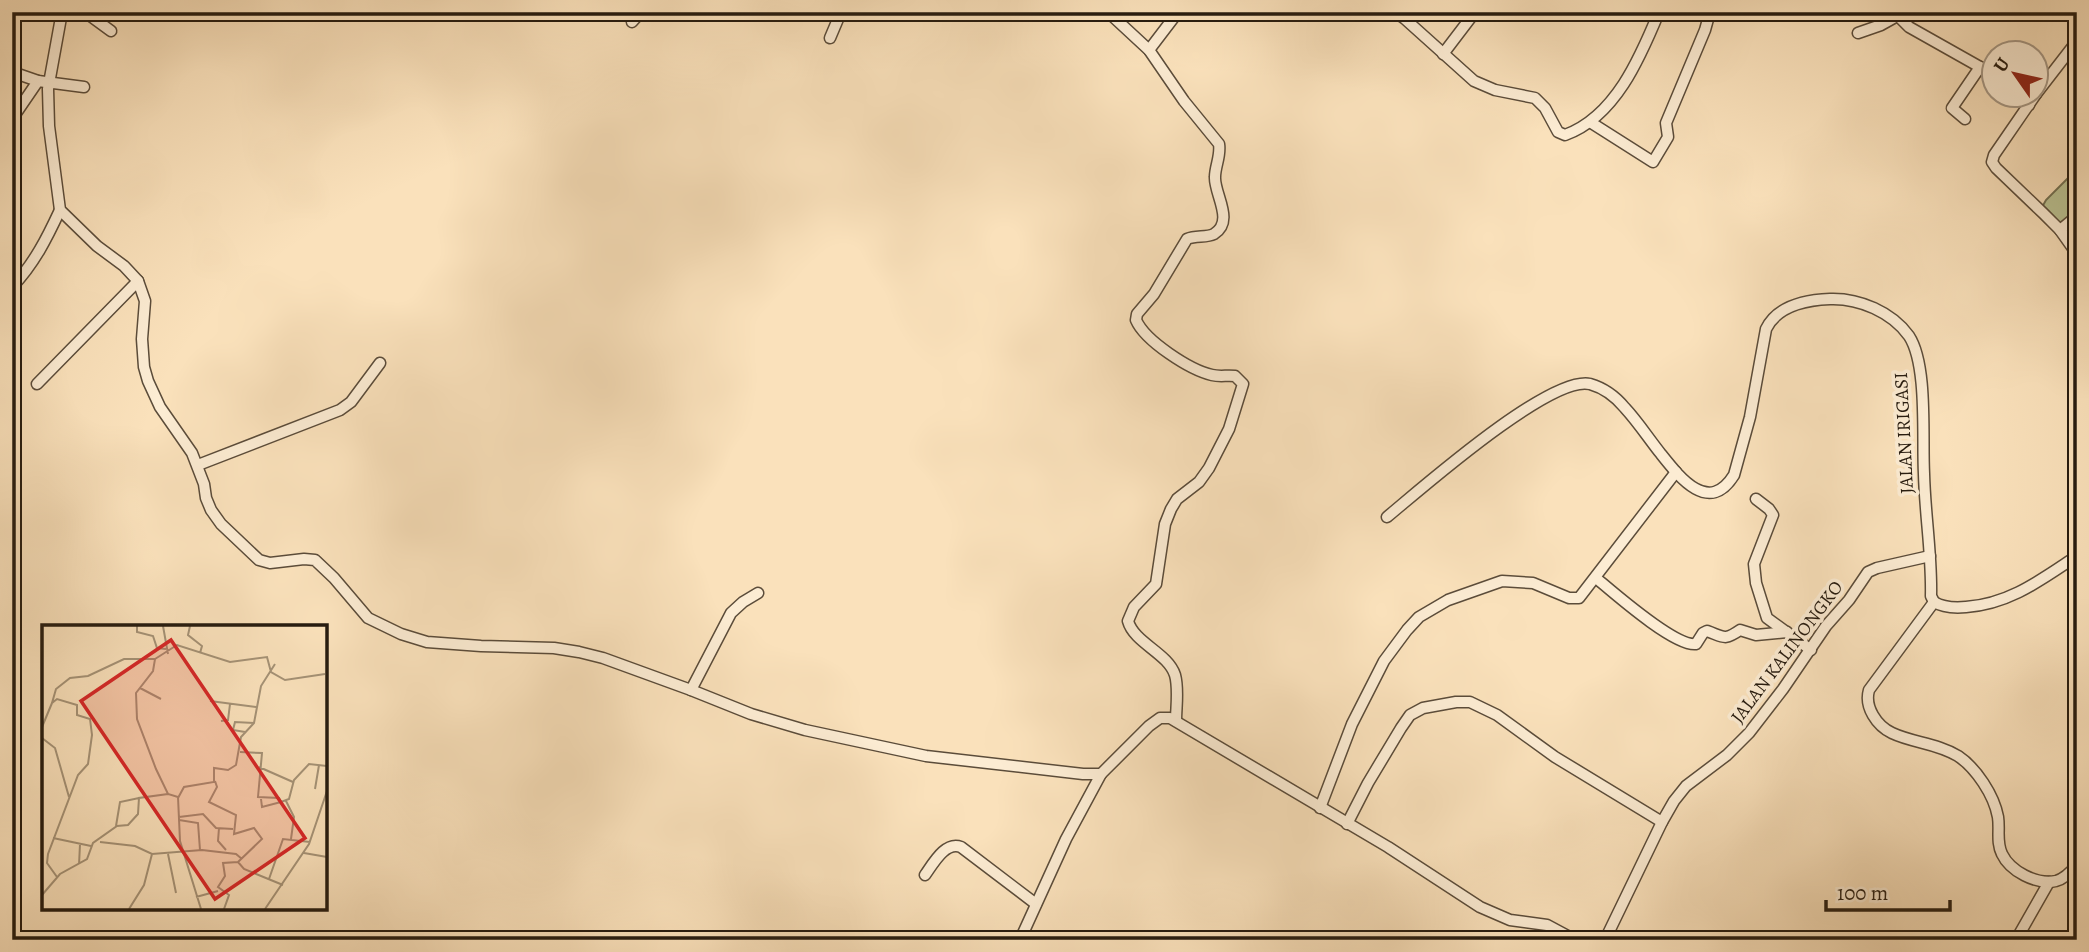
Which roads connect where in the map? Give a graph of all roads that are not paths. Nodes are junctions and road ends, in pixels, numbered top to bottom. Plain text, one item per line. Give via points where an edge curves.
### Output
1 (62, 12) edge
2 (85, 12) edge
3 (641, 12) edge
4 (841, 12) edge
5 (1108, 12) edge
6 (1178, 12) edge
7 (1395, 12) edge
8 (1475, 12) edge
9 (1659, 12) edge
10 (1710, 12) edge
11 (1899, 14) edge
12 (632, 22) dead end
13 (111, 32) dead end
14 (1858, 33) dead end
15 (830, 38) dead end
16 (2077, 41) edge
17 (1149, 50) junction
18 (1443, 54) junction
19 (1980, 67) joint
20 (12, 72) edge
21 (2050, 76) edge
22 (43, 81) junction
23 (84, 87) dead end
24 (2027, 108) edge
25 (12, 119) edge
26 (1965, 119) dead end
27 (1590, 122) junction
28 (60, 210) junction
29 (2077, 216) edge
30 (2060, 230) junction
31 (2077, 254) edge
32 (138, 281) junction
33 (12, 287) edge
34 (380, 363) dead end
35 (37, 384) dead end
36 (198, 465) junction
37 (1676, 472) junction
38 (1756, 499) dead end
39 (1387, 517) dead end
40 (1930, 556) junction
41 (2077, 556) edge
42 (1596, 578) junction
43 (758, 593) dead end
44 (1934, 602) junction
45 (1787, 632) junction
46 (1811, 650) junction
47 (691, 690) junction
48 (1176, 721) junction
49 (1101, 774) junction
50 (1320, 808) junction
51 (1662, 822) junction
52 (1347, 824) junction
53 (2077, 865) edge
54 (925, 875) dead end
55 (2049, 881) junction
56 (1036, 904) junction
57 (1020, 940) edge
58 (1576, 940) edge
59 (1605, 940) edge
60 (2016, 940) edge

1 - 22 street
2 - 13 street
3 - 12 street
4 - 15 street
5 - 17 street
6 - 17 street
7 - 18 street
8 - 18 street
9 - 27 street via 1621,87
10 - 27 street via 1666,123 1668,137 1653,162
11 - 14 street
11 - 19 street via 1909,27
16 - 21 street
17 - 48 street via 1219,144 1214,180 1223,217 1215,233 1187,239 1136,320 1142,330 1188,366 1210,375 1235,376 1243,384 1229,429 1209,468 1171,509 1156,584 1128,621 1131,630 1175,674
18 - 27 street via 1480,85 1535,98 1560,134 1568,135
19 - 26 street via 1952,108
20 - 22 street
22 - 23 street
22 - 25 street
22 - 28 street
24 - 30 street via 1992,162
28 - 32 street
28 - 33 street via 40,251
29 - 30 street
30 - 31 street
32 - 35 street
32 - 36 street via 145,301 142,339 148,381
34 - 36 street via 340,410
36 - 47 street via 211,510 249,552 270,563 315,560 368,618 387,628 427,642 579,652
37 - 39 street, JALAN IRIGASI via 1618,400 1585,383 1538,401
37 - 40 street, JALAN IRIGASI via 1688,485 1706,492 1720,491 1729,483 1750,417 1766,329 1780,310 1829,299 1873,307 1910,338 1922,379
37 - 42 street
38 - 45 street via 1773,516 1755,561 1754,576 1767,618
40 - 44 street, JALAN IRIGASI
40 - 46 street, JALAN KALINONGKO via 1868,572
41 - 44 street via 1999,601 1962,607
42 - 45 street via 1687,644 1696,644 1707,631 1721,637 1740,630 1756,635
42 - 50 street via 1576,599 1533,583 1502,580 1448,600 1419,617 1384,661
43 - 47 street via 731,613
44 - 55 street via 1869,690 1870,710 1889,732 1960,757 1984,786 1998,816 1997,839 2003,857 2026,876
45 - 46 street
46 - 51 street, JALAN KALINONGKO via 1749,733 1686,786
47 - 49 street via 777,723 895,750
48 - 49 street via 1164,717 1155,722
48 - 50 street
49 - 56 street
50 - 52 street
51 - 52 street via 1555,757 1497,715 1470,702 1456,702 1423,708 1410,716
51 - 59 street, JALAN KALINONGKO
52 - 58 street via 1489,912 1546,925
53 - 55 street via 2064,877
54 - 56 street via 942,853 955,845
55 - 60 street
56 - 57 street

